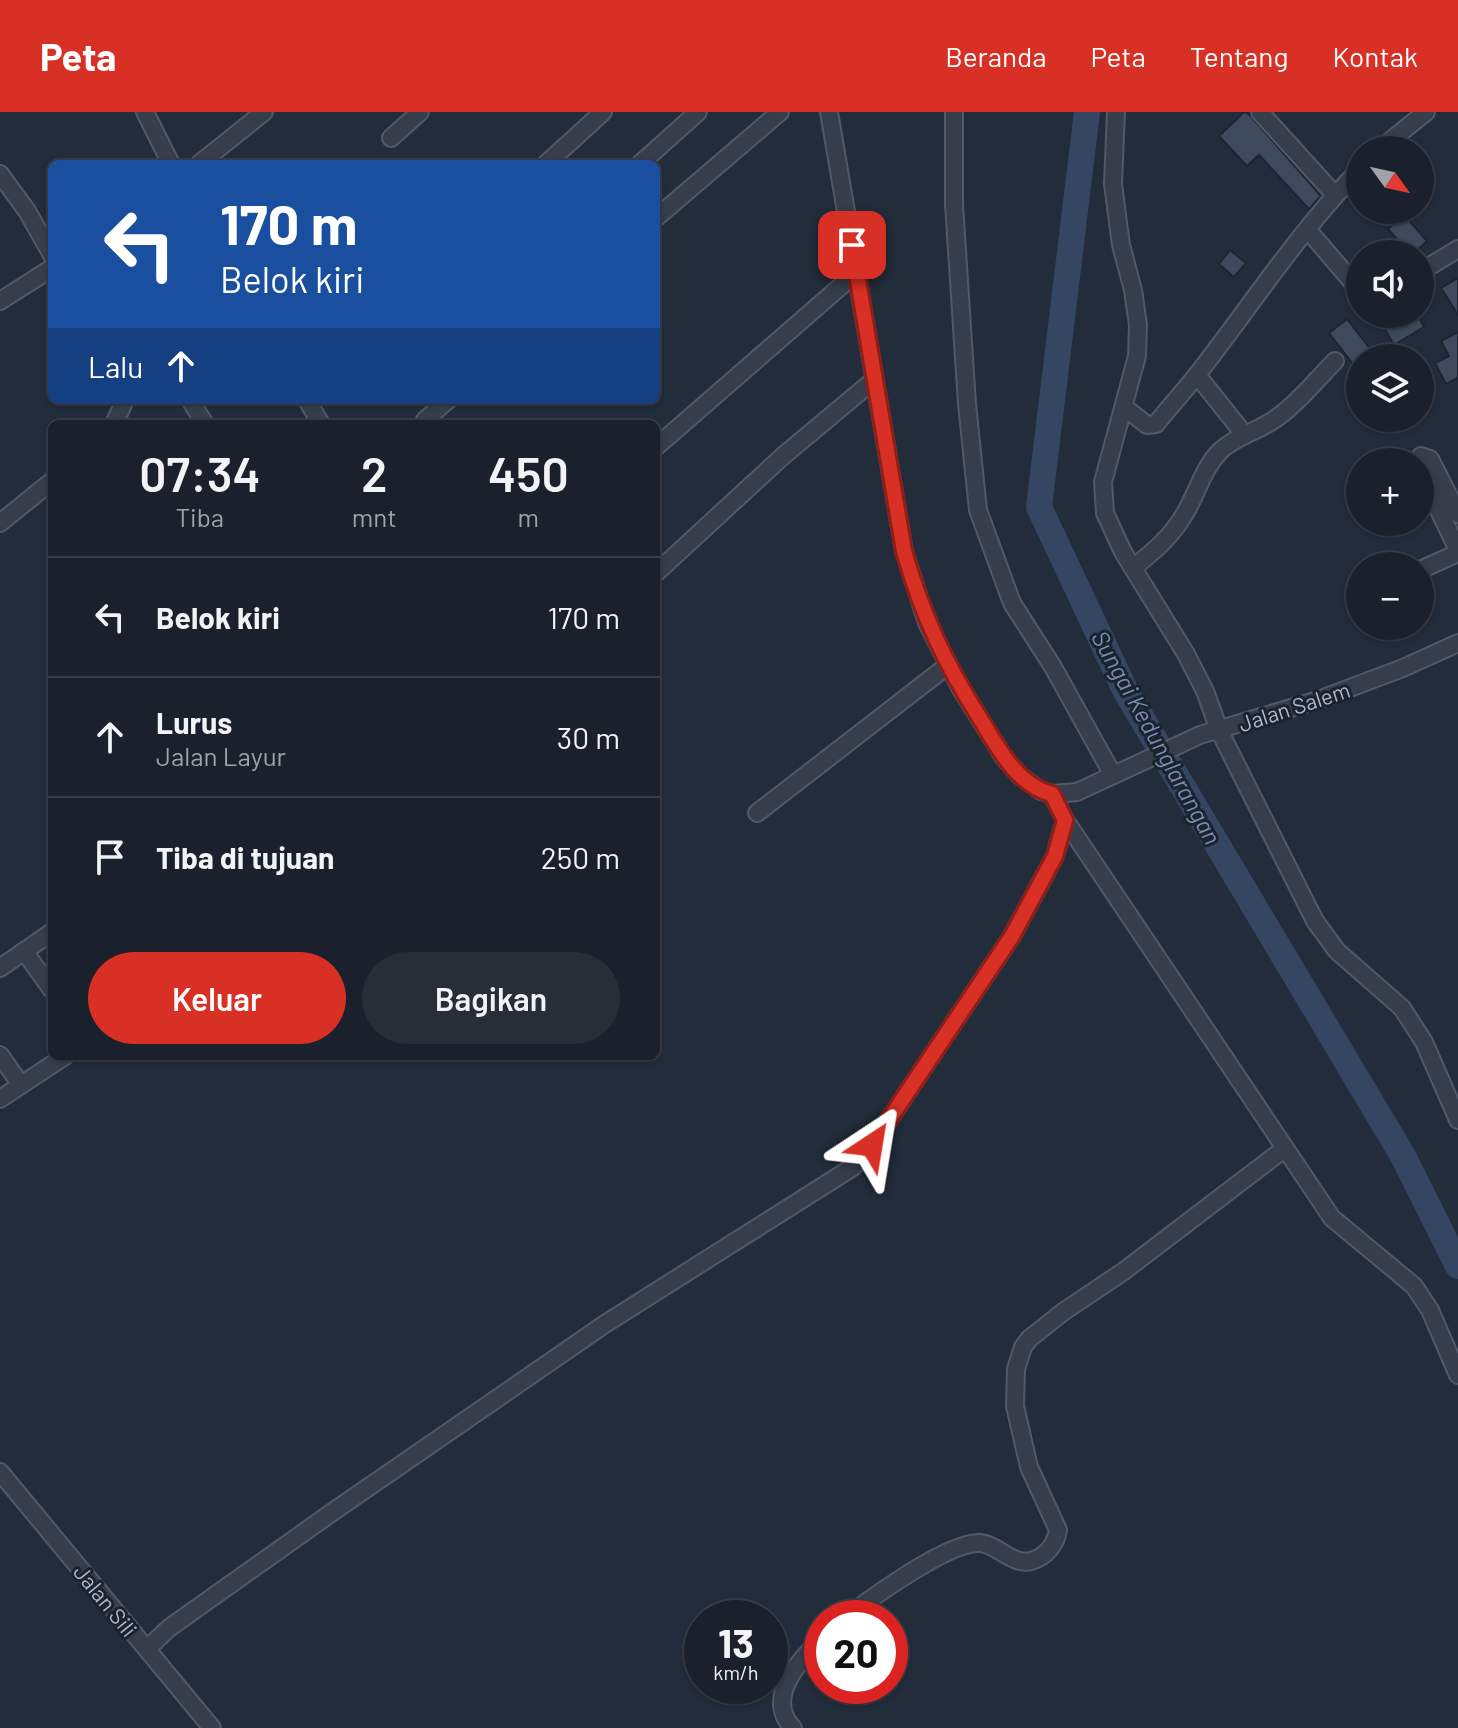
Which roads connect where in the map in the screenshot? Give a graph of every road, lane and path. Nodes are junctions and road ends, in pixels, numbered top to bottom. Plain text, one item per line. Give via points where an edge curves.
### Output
1 (145, 112) edge
2 (264, 112) edge
3 (420, 112) edge
4 (603, 112) edge
5 (698, 112) edge
6 (780, 112) edge
7 (829, 112) edge
8 (954, 112) edge
9 (1116, 112) edge
10 (1260, 112) edge
11 (1426, 112) edge
12 (1396, 136) edge
13 (391, 138) dead end
14 (169, 160) edge
15 (204, 160) edge
16 (550, 160) edge
17 (644, 160) edge
18 (0, 174) edge
19 (1346, 184) edge
20 (1335, 195) junction
21 (660, 215) edge
22 (1308, 230) junction
23 (48, 248) edge
24 (1458, 249) edge
25 (1434, 264) edge
26 (48, 271) edge
27 (856, 273) junction
28 (1346, 275) edge
29 (0, 301) edge
30 (1335, 361) dead end
31 (1197, 375) junction
32 (874, 380) junction
33 (443, 404) edge
34 (1124, 407) junction
35 (425, 420) dead end
36 (1244, 434) junction
37 (660, 444) edge
38 (48, 484) edge
39 (1438, 486) edge
40 (1458, 514) edge
41 (0, 523) edge
42 (1458, 552) edge
43 (1434, 563) edge
44 (1133, 568) junction
45 (660, 569) edge
46 (1458, 643) edge
47 (947, 666) junction
48 (1219, 730) junction
49 (1113, 775) junction
50 (1052, 794) junction
51 (757, 813) dead end
52 (1065, 820) junction
53 (48, 935) edge
54 (24, 951) junction
55 (0, 968) edge
56 (48, 984) edge
57 (0, 1055) edge
58 (59, 1060) edge
59 (24, 1084) junction
60 (0, 1099) edge
61 (1458, 1120) edge
62 (1284, 1149) junction
63 (1458, 1375) edge
64 (0, 1472) edge
65 (869, 1600) edge
66 (159, 1638) junction
67 (804, 1660) edge
68 (212, 1728) edge
69 (793, 1728) edge

1 - 14 street
2 - 15 street
3 - 13 street
4 - 16 street
5 - 17 street
6 - 21 street
7 - 27 street
8 - 49 street via 955,218 978,510 1012,603
9 - 34 street via 1113,184 1138,325 1137,356
10 - 20 street
11 - 12 street
18 - 23 street
19 - 20 street
20 - 22 street
22 - 28 street
22 - 31 street
24 - 25 street
26 - 29 street
27 - 32 street
27 - 37 street
30 - 36 street via 1281,416
31 - 34 street via 1156,424 1147,425
31 - 36 street
32 - 45 street
32 - 47 street via 904,551
33 - 35 street
34 - 44 street via 1103,482 1105,513
36 - 44 street via 1219,453 1185,514 1160,546
38 - 41 street
39 - 40 street
39 - 42 street
42 - 43 street
44 - 48 street via 1193,666
46 - 48 street, Jalan Salem via 1318,700
47 - 50 street via 1003,756 1019,775
47 - 51 street
48 - 49 street, Jalan Salem
48 - 61 street via 1315,921 1337,951 1402,1008 1424,1042
49 - 50 street, Jalan Salem via 1077,792
50 - 52 street
52 - 62 street
52 - 66 street via 1055,856 1012,936 853,1167 605,1324
53 - 54 street
54 - 55 street
54 - 56 street
57 - 59 street
58 - 59 street
59 - 60 street
62 - 63 street via 1332,1218 1414,1286
62 - 65 street via 1023,1347 1015,1406 1029,1467 1058,1530 1047,1553 1024,1562 975,1542 898,1579
64 - 66 street, Jalan Sili
66 - 68 street, Jalan Sili
67 - 69 street via 789,1677 783,1695 782,1713

